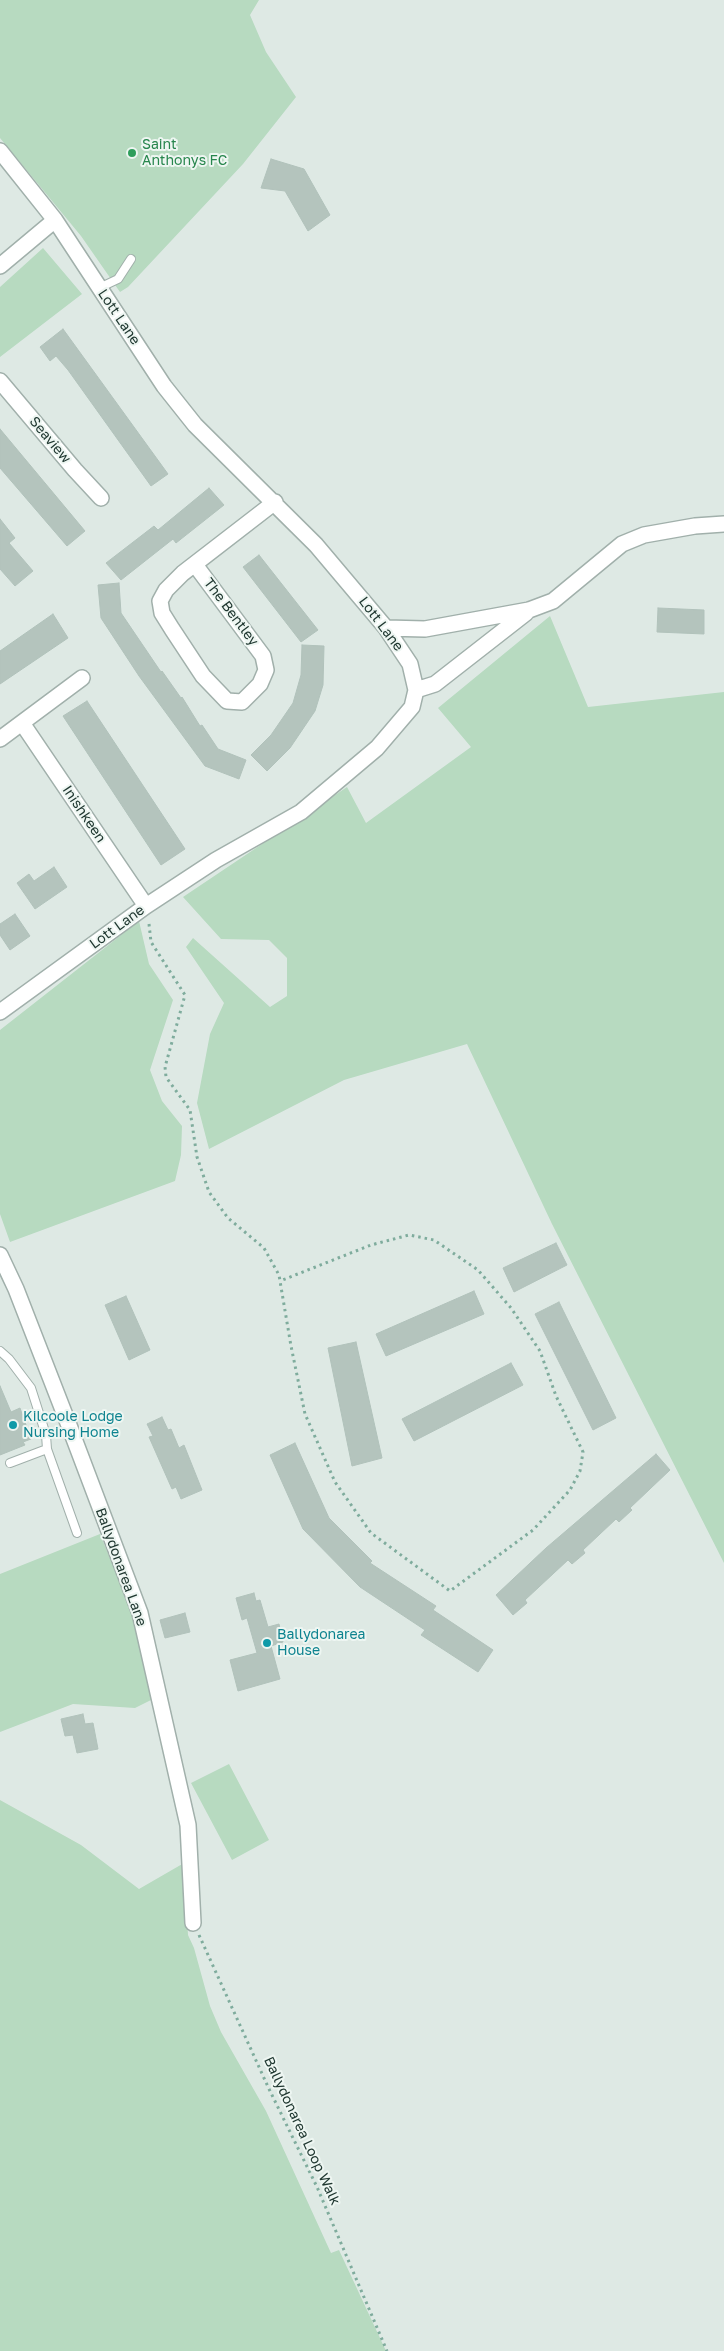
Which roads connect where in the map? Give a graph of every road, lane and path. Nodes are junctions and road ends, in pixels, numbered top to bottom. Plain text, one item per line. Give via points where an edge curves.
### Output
1 (0, 151) edge
2 (55, 220) junction
3 (131, 259) dead end
4 (0, 266) edge
5 (99, 288) junction
6 (0, 381) edge
7 (101, 498) dead end
8 (275, 502) junction
9 (724, 524) edge
10 (196, 566) junction
11 (529, 610) junction
12 (386, 628) junction
13 (82, 678) dead end
14 (416, 690) junction
15 (22, 723) junction
16 (0, 739) edge
17 (146, 906) junction
18 (0, 1012) edge
19 (0, 1256) edge
20 (280, 1282) junction
21 (0, 1351) edge
22 (47, 1449) junction
23 (10, 1463) dead end
24 (77, 1534) dead end
25 (193, 1923) joint
26 (387, 2351) edge

1 - 2 street, Lott Lane
2 - 4 street
2 - 5 street, Lott Lane
3 - 5 lane via 118,279
5 - 8 street, Lott Lane via 164,386 195,425
6 - 7 street, Seaview
8 - 10 street, The Bentley
8 - 12 street, Lott Lane via 328,558
9 - 11 street via 644,535 622,544 553,601
10 - 10 street, The Bentley via 183,573 166,590 160,601 162,613 214,689 227,701 242,702 260,684 266,670 263,656
11 - 12 street via 425,629
11 - 14 street via 435,684
12 - 14 street, Lott Lane via 410,664
13 - 15 street
14 - 17 street, Lott Lane via 412,707 377,748 301,812 216,860
15 - 16 street
15 - 17 street, Inishkeen
17 - 18 street, Lott Lane
17 - 20 path via 151,942 185,995 165,1067 166,1077 190,1110 197,1156 209,1192 228,1218 264,1248
19 - 25 street, Ballydonarea Lane via 16,1289 140,1613 188,1825
20 - 20 path via 304,1414 334,1482 371,1533 450,1591 533,1530 570,1490 580,1471 583,1452 556,1396 540,1351 511,1308 478,1270 434,1240 409,1235 371,1245
21 - 22 lane via 31,1388 46,1435
22 - 23 lane
22 - 24 lane
25 - 26 path, Ballydonarea Loop Walk via 317,2187

